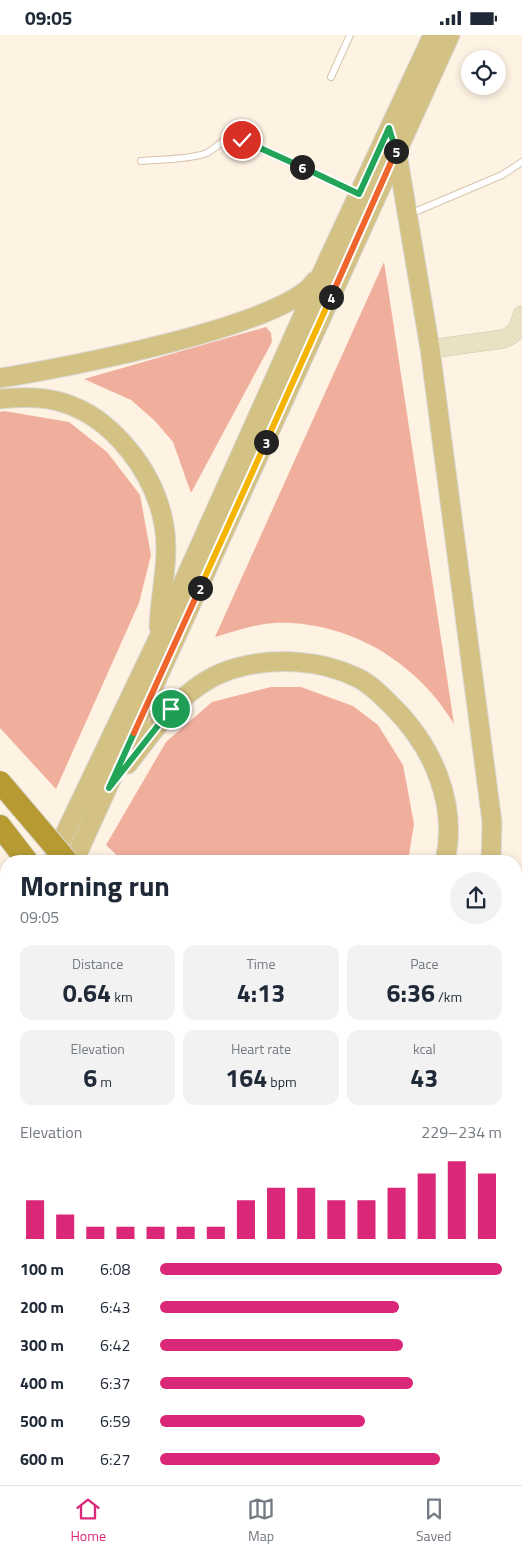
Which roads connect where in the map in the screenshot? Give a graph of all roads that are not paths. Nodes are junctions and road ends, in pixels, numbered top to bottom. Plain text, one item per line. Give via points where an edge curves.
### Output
1 (350, 35) edge
2 (433, 35) edge
3 (450, 35) edge
4 (331, 77) dead end
5 (389, 128) junction
6 (397, 149) junction
7 (141, 161) dead end
8 (522, 162) edge
9 (359, 194) junction
10 (409, 214) junction
11 (328, 261) junction
12 (522, 315) edge
13 (430, 349) junction
14 (0, 378) edge
15 (0, 399) edge
16 (158, 639) junction
17 (0, 782) edge
18 (109, 788) junction
19 (0, 826) edge
20 (23, 855) edge
21 (55, 855) edge
22 (62, 855) edge
23 (77, 855) edge
24 (446, 855) edge
25 (490, 855) edge

1 - 4 lane
2 - 5 main road
3 - 6 main road
5 - 6 main road
5 - 9 main road
6 - 10 main road
6 - 18 main road
7 - 9 lane via 201,155 212,151 224,140 235,138
8 - 10 lane via 495,178
9 - 11 main road
10 - 13 main road
11 - 14 main road via 310,288 286,304 255,317 192,336 50,370
11 - 16 main road
12 - 13 street via 512,336
13 - 25 main road via 492,822
15 - 16 main road via 31,397 61,402 96,419 130,453 150,481 161,511 166,547
16 - 21 main road
17 - 22 highway, bridge
18 - 23 main road
18 - 24 main road via 171,709 203,683 235,668 260,663 296,661 329,667 359,678 381,695 409,723 427,751 441,781 449,816
19 - 20 highway

